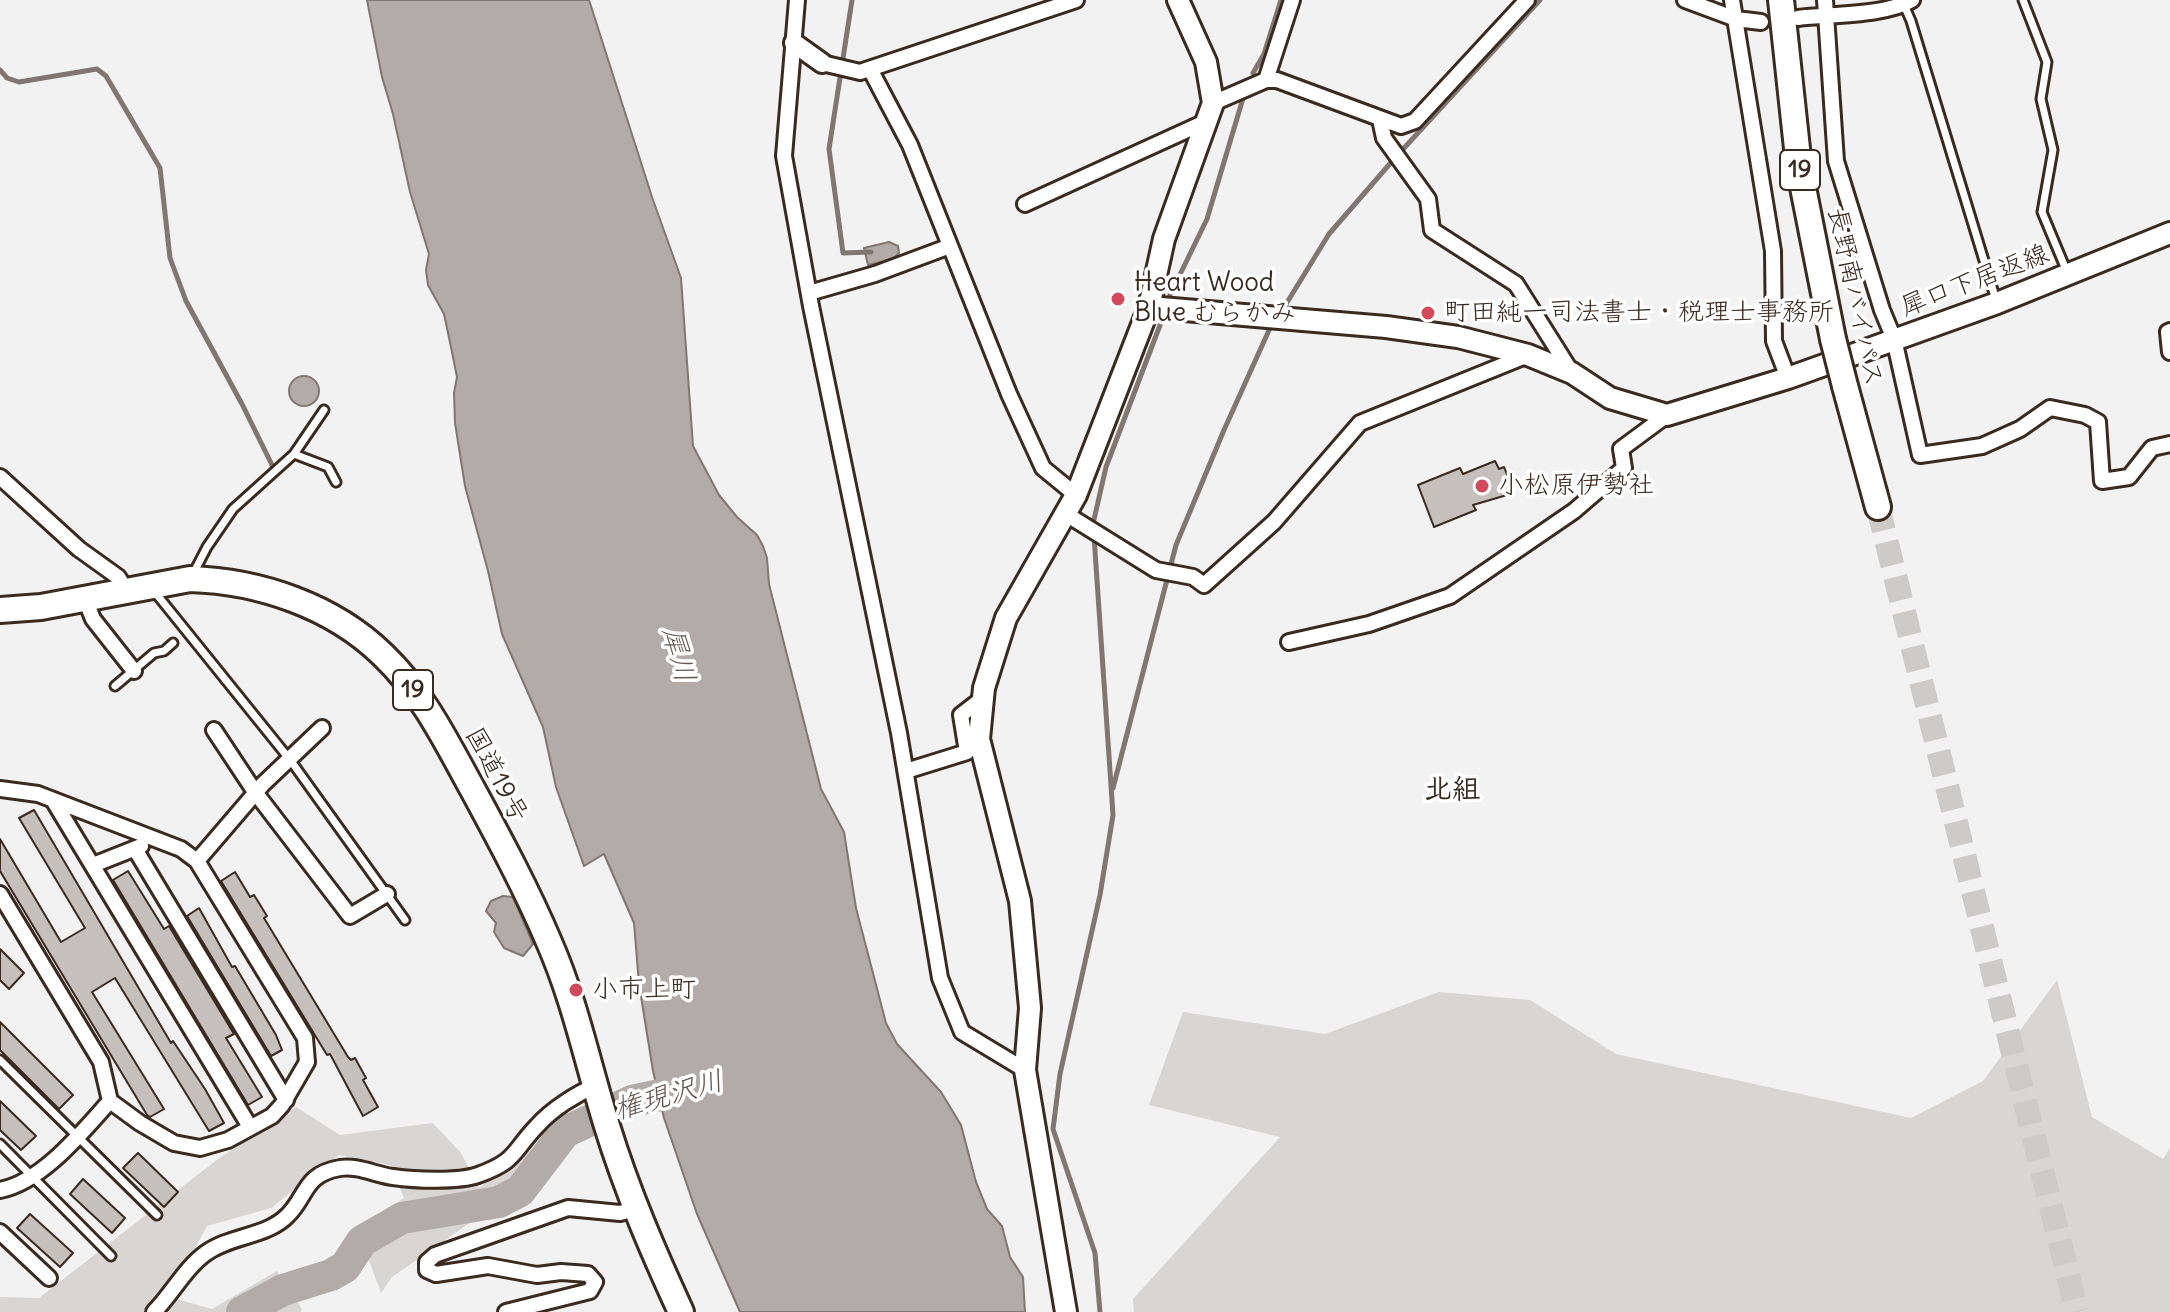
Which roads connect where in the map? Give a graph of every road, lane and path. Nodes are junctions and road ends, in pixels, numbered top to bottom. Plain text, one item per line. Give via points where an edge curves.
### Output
1 (797, 0) edge
2 (1076, 0) edge
3 (1178, 0) edge
4 (1292, 0) edge
5 (1527, 0) edge
6 (1685, 0) edge
7 (1732, 0) edge
8 (1781, 0) edge
9 (2023, 0) edge
10 (1908, 2) edge
11 (1825, 7) edge
12 (1798, 18) dead end
13 (1736, 19) junction
14 (1761, 22) dead end
15 (794, 43) junction
16 (822, 63) joint
17 (865, 71) junction
18 (1266, 80) junction
19 (1213, 103) junction
20 (1380, 119) junction
21 (1205, 122) junction
22 (1025, 204) dead end
23 (2170, 233) edge
24 (950, 246) junction
25 (2068, 274) junction
26 (809, 293) junction
27 (1997, 303) junction
28 (1149, 307) junction
29 (2170, 331) edge
30 (1894, 339) junction
31 (2170, 352) edge
32 (1528, 355) junction
33 (1572, 373) junction
34 (1788, 378) junction
35 (324, 410) dead end
36 (1667, 415) junction
37 (2170, 444) edge
38 (294, 454) junction
39 (0, 477) edge
40 (336, 482) dead end
41 (1076, 495) junction
42 (1878, 507) tunnel mouth
43 (1066, 514) junction
44 (190, 579) junction
45 (126, 590) junction
46 (158, 596) dead end
47 (85, 599) junction
48 (0, 610) edge
49 (1289, 642) dead end
50 (173, 643) dead end
51 (134, 671) junction
52 (115, 686) dead end
53 (983, 698) junction
54 (322, 728) dead end
55 (214, 730) dead end
56 (288, 758) junction
57 (906, 771) junction
58 (0, 789) edge
59 (255, 792) junction
60 (53, 800) junction
61 (154, 839) junction
62 (135, 849) junction
63 (197, 861) junction
64 (93, 865) junction
65 (0, 894) edge
66 (387, 894) junction
67 (405, 920) dead end
68 (0, 1060) edge
69 (1025, 1070) junction
70 (598, 1091) junction
71 (286, 1100) junction
72 (110, 1101) junction
73 (250, 1127) junction
74 (79, 1136) junction
75 (0, 1144) edge
76 (32, 1176) junction
77 (0, 1190) edge
78 (635, 1209) junction
79 (157, 1215) dead end
80 (0, 1232) edge
81 (111, 1256) dead end
82 (49, 1278) dead end
83 (154, 1312) edge
84 (506, 1312) edge
85 (681, 1312) edge
86 (1066, 1312) edge

1 - 15 street
2 - 17 street
3 - 19 main road via 1206,62
4 - 18 street
5 - 20 street via 1415,121 1401,126
6 - 13 street
7 - 13 street
8 - 42 highway, 長野南バイパス / 19, bridge via 1799,167 1833,339
9 - 25 lane via 2047,62 2041,99 2053,150 2042,212
10 - 11 street
10 - 27 lane
11 - 12 street
11 - 30 street via 1836,161
13 - 14 street
13 - 34 street via 1773,251 1774,341
15 - 16 street
15 - 26 street via 784,156
16 - 17 street
17 - 24 street via 910,145
18 - 19 street
18 - 20 street
19 - 21 main road
20 - 33 street via 1384,138 1428,199 1432,230 1516,284
21 - 22 street
21 - 28 main road via 1164,239
23 - 25 main road, 犀口下居返線
24 - 26 street
24 - 41 street via 1043,468
25 - 27 main road, 犀口下居返線
26 - 57 street
27 - 30 main road, 犀口下居返線
28 - 32 main road via 1386,327 1458,337
28 - 41 main road
29 - 31 street
30 - 34 main road, 犀口下居返線
30 - 37 street via 1920,455 1982,446 2050,408 2098,422 2102,481 2129,477 2152,448
32 - 33 main road
32 - 43 street via 1360,423 1293,502 1204,585 1193,577 1156,570
33 - 36 main road via 1610,398
34 - 36 main road, 犀口下居返線
35 - 38 lane
36 - 49 street via 1621,449 1624,468 1574,511 1450,596 1369,624
38 - 40 lane via 328,467
38 - 44 lane via 233,509
39 - 45 street via 118,577
41 - 43 main road
43 - 53 main road via 1006,618
44 - 45 highway, 国道19号 / 19
44 - 70 highway, 国道19号 / 19 via 250,586 308,606 383,654 410,685 434,718 550,942
45 - 47 highway, 国道19号 / 19
46 - 56 lane
47 - 48 highway, 国道19号 / 19
47 - 51 street via 93,619
50 - 51 lane
51 - 52 lane
53 - 57 street via 961,715 967,752
53 - 69 main road via 979,739 1020,901 1030,1008
54 - 56 street
55 - 59 street
56 - 59 street
56 - 66 lane
57 - 69 street via 940,978 962,1032
58 - 60 street
59 - 63 street
59 - 66 street via 350,916
60 - 61 street
60 - 64 street
61 - 62 street
61 - 63 street
62 - 64 street
62 - 71 street
63 - 71 street via 305,1038 307,1062
64 - 73 street
65 - 72 street via 101,1062
66 - 67 lane
68 - 74 lane
69 - 86 main road
70 - 78 highway, 国道19号 / 19
70 - 83 street via 561,1106 503,1165 474,1177 394,1177 340,1168 319,1177 306,1185 288,1216 267,1230 207,1252
71 - 73 street via 272,1116
72 - 73 street via 174,1143 200,1148
72 - 74 street
74 - 76 street
74 - 79 lane
75 - 76 lane
76 - 77 street
76 - 81 lane
78 - 84 street via 620,1213 568,1208 427,1262 427,1270 436,1274 488,1266 537,1275 588,1274 595,1282 590,1291
78 - 85 highway, 国道19号 / 19
80 - 82 street

